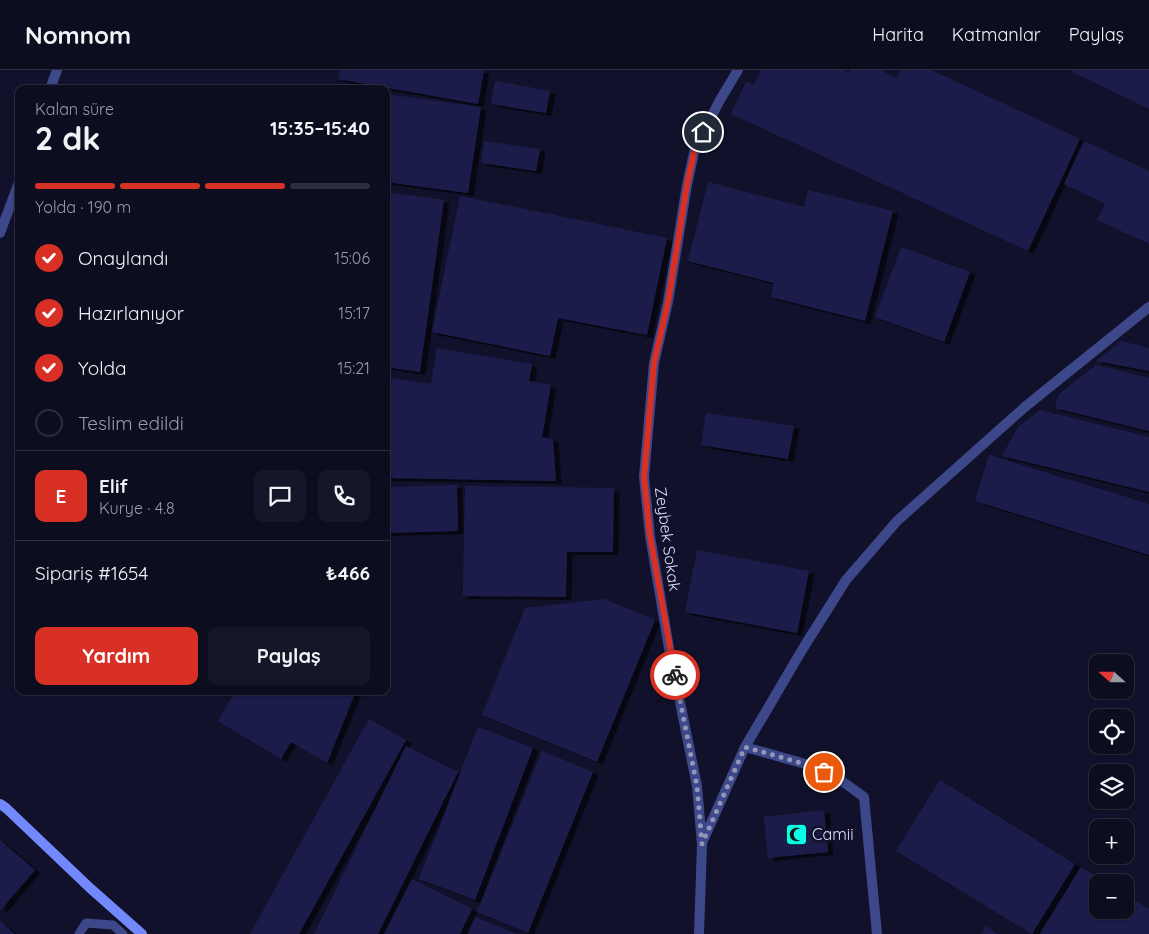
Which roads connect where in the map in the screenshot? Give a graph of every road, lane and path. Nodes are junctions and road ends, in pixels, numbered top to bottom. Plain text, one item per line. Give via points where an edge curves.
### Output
1 (57, 70) edge
2 (738, 70) edge
3 (51, 85) edge
4 (15, 193) edge
5 (0, 233) edge
6 (1149, 307) edge
7 (745, 747) junction
8 (0, 804) edge
9 (702, 844) junction
10 (79, 934) edge
11 (123, 934) edge
12 (142, 934) edge
13 (699, 934) edge
14 (877, 934) edge

1 - 3 street
2 - 9 street, Zeybek Sokak via 695,148 654,363 644,477 650,536 697,786
4 - 5 street
6 - 7 street via 1026,406 897,521 846,580
7 - 9 street
7 - 14 street via 808,765 838,779 864,797
8 - 12 street
9 - 13 street, Zeybek Sokak
10 - 11 lane via 86,923 113,925

